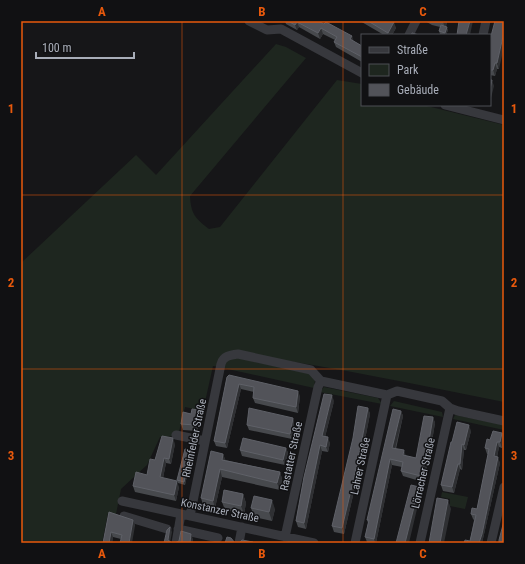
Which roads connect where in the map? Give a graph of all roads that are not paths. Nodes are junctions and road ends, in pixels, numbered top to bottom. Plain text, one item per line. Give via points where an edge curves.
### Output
1 (249, 21) edge
2 (416, 21) edge
3 (486, 21) edge
4 (410, 34) edge
5 (483, 34) edge
6 (361, 72) edge
7 (453, 106) edge
8 (467, 108) edge
9 (504, 120) edge
10 (321, 381) junction
11 (387, 395) junction
12 (450, 408) junction
13 (504, 421) edge
14 (176, 435) dead end
15 (205, 441) junction
16 (504, 487) edge
17 (122, 501) dead end
18 (186, 515) junction
19 (124, 516) edge
20 (242, 528) junction
21 (167, 529) edge
22 (178, 529) junction
23 (218, 538) dead end
24 (282, 539) edge
25 (297, 541) edge
26 (176, 543) edge
27 (239, 543) edge
28 (314, 543) edge
29 (355, 543) edge
30 (420, 543) edge
31 (491, 543) edge

1 - 6 street via 267,30 281,29
2 - 4 street
3 - 5 street
7 - 8 street
8 - 9 street
10 - 11 street
10 - 15 street, Rheinfelder Straße via 311,370 238,354 229,356 222,360
10 - 24 street, Rastatter Straße
11 - 12 street via 397,391 442,401
11 - 29 street, Lahrer Straße
12 - 13 street
12 - 30 street, Lörracher Straße
14 - 15 street
15 - 18 street, Rheinfelder Straße
16 - 31 street
17 - 18 street, Konstanzer Straße
18 - 20 street, Konstanzer Straße
18 - 22 street, Rheinfelder Straße
19 - 21 street
20 - 24 street, Konstanzer Straße
20 - 27 street
22 - 23 street
22 - 26 street, Rheinfelder Straße
24 - 25 street, Konstanzer Straße
25 - 28 street, Konstanzer Straße

